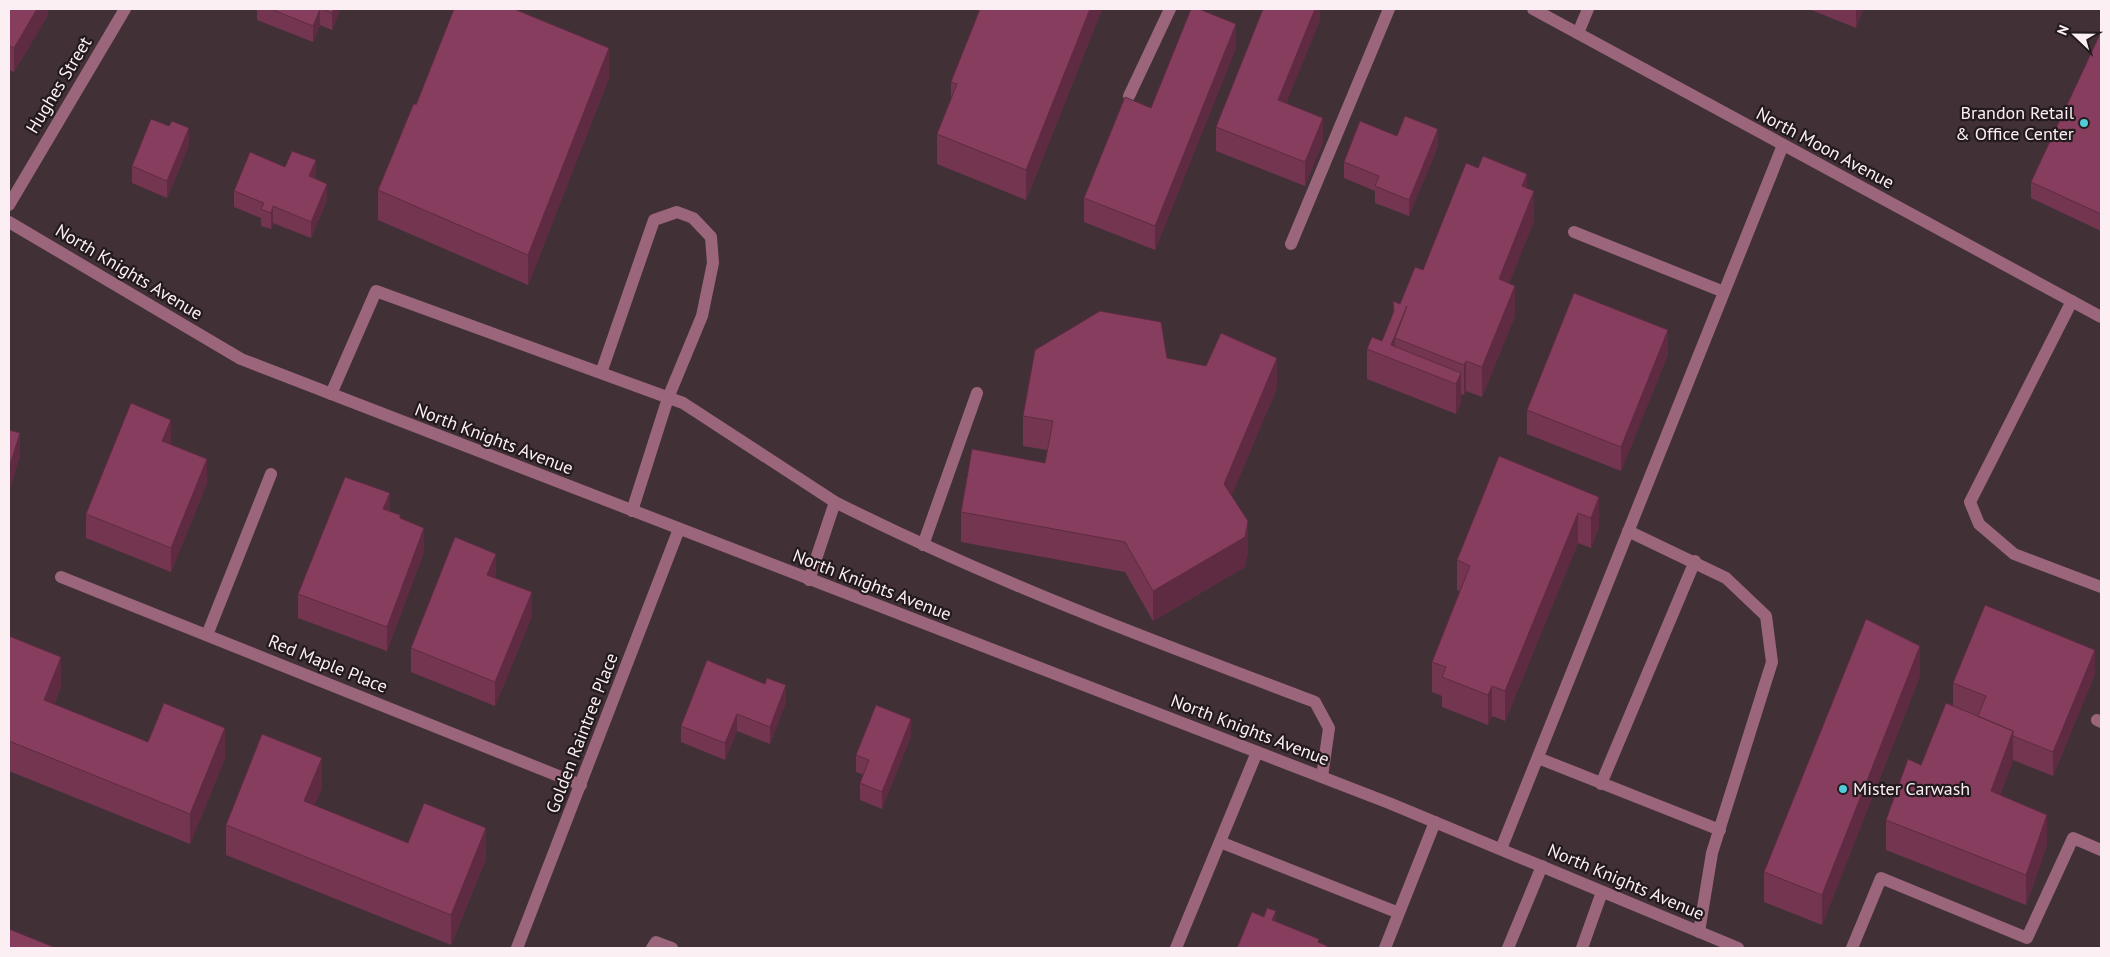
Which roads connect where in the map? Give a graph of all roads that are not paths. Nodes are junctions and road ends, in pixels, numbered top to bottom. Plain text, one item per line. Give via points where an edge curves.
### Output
1 (125, 9) edge
2 (1170, 9) edge
3 (1388, 9) edge
4 (1532, 9) edge
5 (1588, 9) edge
6 (1578, 33) junction
7 (1129, 96) edge
8 (1783, 145) junction
9 (9, 205) edge
10 (9, 222) edge
11 (1574, 232) dead end
12 (1291, 244) dead end
13 (1724, 292) junction
14 (2072, 301) junction
15 (2101, 317) edge
16 (601, 373) junction
17 (978, 392) dead end
18 (331, 394) junction
19 (668, 398) junction
20 (271, 474) dead end
21 (835, 502) junction
22 (632, 511) junction
23 (679, 529) junction
24 (1628, 531) junction
25 (923, 545) junction
26 (1695, 561) junction
27 (62, 576) dead end
28 (809, 580) junction
29 (2101, 587) edge
30 (207, 635) junction
31 (1257, 752) junction
32 (1538, 758) junction
33 (1322, 777) junction
34 (1601, 784) junction
35 (581, 785) junction
36 (1435, 822) junction
37 (1720, 830) junction
38 (1220, 842) junction
39 (1501, 849) junction
40 (2101, 850) edge
41 (1542, 866) junction
42 (1602, 892) junction
43 (1399, 912) junction
44 (1699, 932) junction
45 (517, 948) edge
46 (652, 948) edge
47 (672, 948) edge
48 (1176, 948) edge
49 (1385, 948) edge
50 (1508, 948) edge
51 (1582, 948) edge
52 (1738, 948) edge
53 (1852, 948) edge

1 - 9 street, Hughes Street
2 - 7 street
3 - 12 street
4 - 6 street, North Moon Avenue
5 - 6 street
6 - 8 street, North Moon Avenue
8 - 13 street
8 - 14 street, North Moon Avenue
10 - 18 street, North Knights Avenue via 241,359
11 - 13 street
13 - 24 street
14 - 15 street, North Moon Avenue
14 - 29 street via 1970,502 1979,524 2014,554
16 - 18 street via 376,291
16 - 19 street
16 - 19 street via 654,220 677,212 693,218 711,237 713,263 702,316
17 - 25 street
18 - 22 street, North Knights Avenue
19 - 21 street via 683,403
19 - 22 street
20 - 30 street
21 - 25 street
21 - 28 street
22 - 23 street, North Knights Avenue
23 - 28 street, North Knights Avenue
23 - 35 street, Golden Raintree Place
24 - 26 street
24 - 32 street
25 - 33 street via 1315,702 1329,728
26 - 34 street
26 - 37 street via 1726,578 1766,616 1772,662
27 - 30 street, Red Maple Place
28 - 31 street, North Knights Avenue
30 - 35 street, Red Maple Place
31 - 33 street, North Knights Avenue
31 - 38 street
32 - 34 street
32 - 39 street
33 - 36 street, North Knights Avenue
34 - 37 street
35 - 45 street, Golden Raintree Place
36 - 39 street, North Knights Avenue
36 - 43 street
37 - 44 street via 1712,853
38 - 43 street
38 - 48 street
39 - 41 street, North Knights Avenue
40 - 53 street via 2073,838 2027,938 1881,878
41 - 42 street, North Knights Avenue
41 - 50 street
42 - 44 street, North Knights Avenue
42 - 51 street
43 - 49 street
44 - 52 street, North Knights Avenue
46 - 47 street via 656,942

